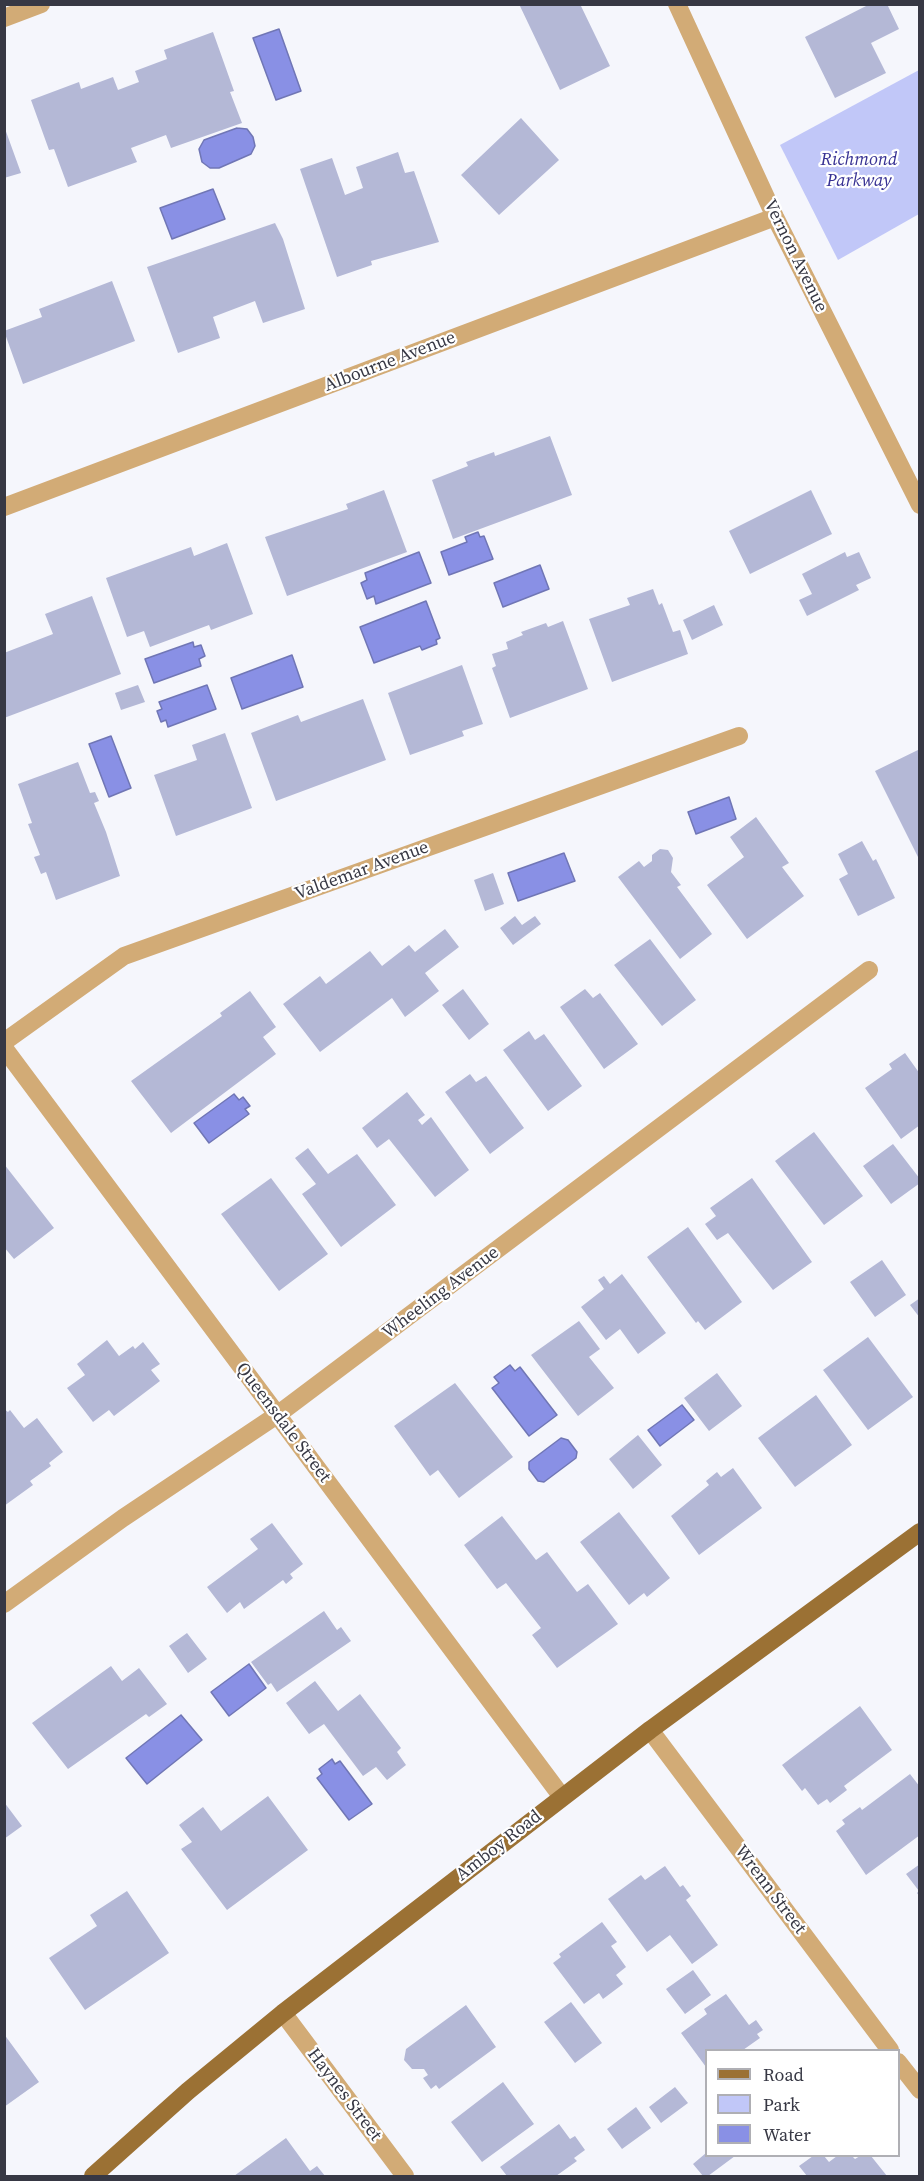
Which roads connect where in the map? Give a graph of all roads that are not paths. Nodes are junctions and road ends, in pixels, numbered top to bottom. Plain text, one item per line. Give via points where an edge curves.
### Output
1 (41, 4) edge
2 (677, 4) edge
3 (4, 18) edge
4 (776, 217) junction
5 (920, 505) edge
6 (4, 507) edge
7 (740, 736) dead end
8 (869, 970) dead end
9 (4, 1042) edge
10 (4, 1048) edge
11 (277, 1416) junction
12 (920, 1532) edge
13 (4, 1604) edge
14 (650, 1730) junction
15 (562, 1797) junction
16 (283, 2013) junction
17 (889, 2049) edge
18 (900, 2065) edge
19 (920, 2090) edge
20 (93, 2176) edge
21 (405, 2176) edge

1 - 3 street
2 - 4 street, Vernon Avenue
4 - 5 street, Vernon Avenue
4 - 6 street, Albourne Avenue
7 - 9 street, Valdemar Avenue via 124,956
8 - 11 street, Wheeling Avenue
10 - 11 street, Queensdale Street
11 - 13 street, Wheeling Avenue via 123,1518
11 - 15 street, Queensdale Street
12 - 14 main road, Amboy Road
14 - 15 main road, Amboy Road
14 - 17 street, Wrenn Street
15 - 16 main road, Amboy Road
16 - 20 main road, Amboy Road
16 - 21 street, Haynes Street
18 - 19 street

